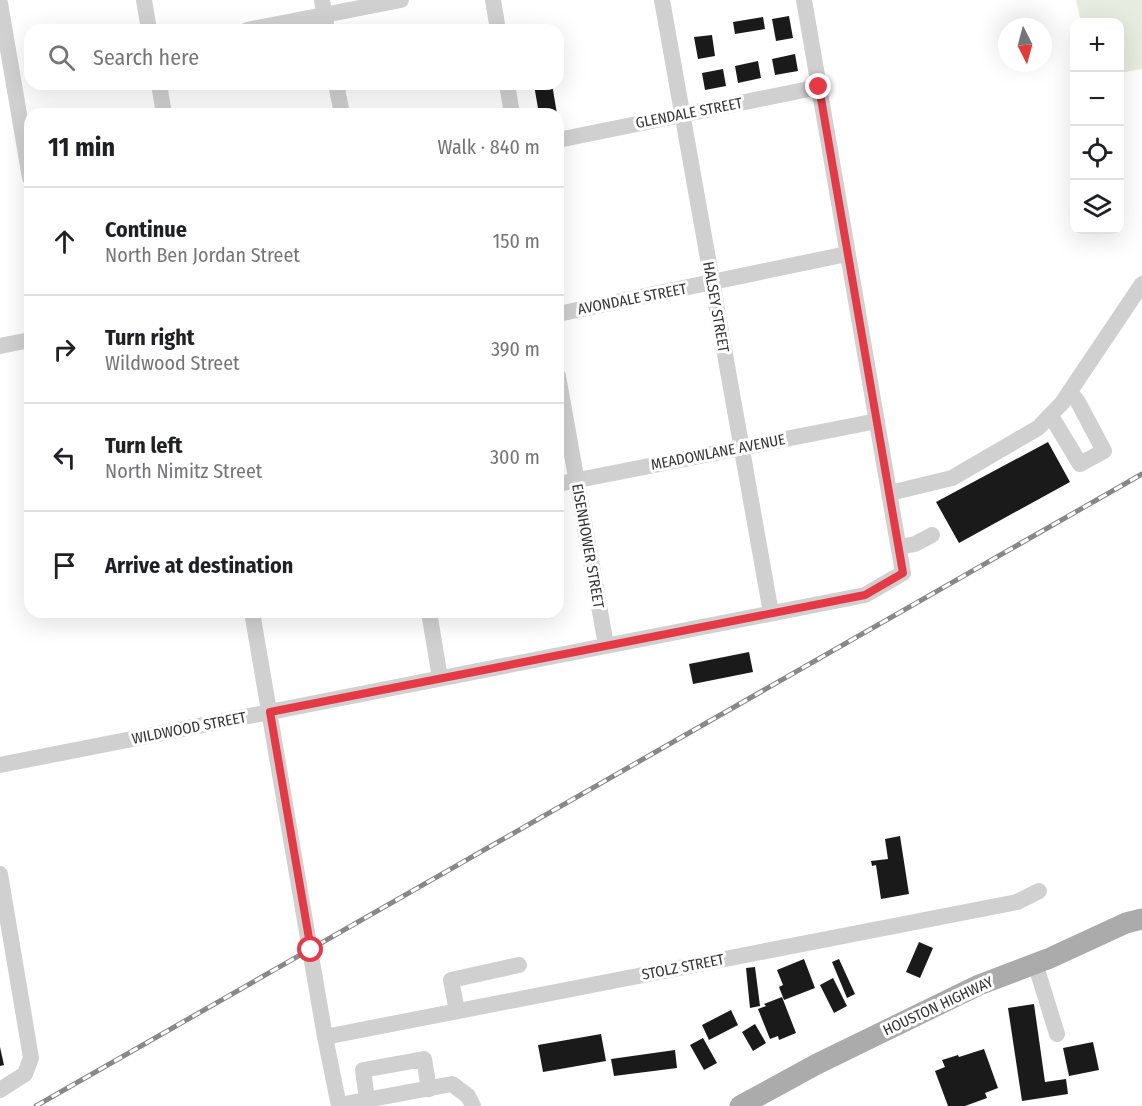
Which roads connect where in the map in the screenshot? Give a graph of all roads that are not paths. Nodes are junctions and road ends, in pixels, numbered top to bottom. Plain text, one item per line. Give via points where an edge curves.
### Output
1 (144, 0) edge
2 (401, 0) edge
3 (493, 0) edge
4 (662, 0) edge
5 (804, 0) edge
6 (0, 3) edge
7 (324, 15) edge
8 (148, 24) edge
9 (278, 24) edge
10 (497, 24) edge
11 (819, 87) junction
12 (160, 90) edge
13 (337, 90) edge
14 (508, 90) edge
15 (163, 108) edge
16 (341, 108) edge
17 (511, 108) edge
18 (682, 114) junction
19 (564, 139) edge
20 (24, 143) edge
21 (847, 255) junction
22 (712, 283) junction
23 (1142, 284) edge
24 (564, 313) edge
25 (24, 341) edge
26 (0, 346) edge
27 (1070, 392) junction
28 (564, 411) edge
29 (1051, 416) junction
30 (878, 421) junction
31 (742, 446) junction
32 (576, 481) junction
33 (564, 483) edge
34 (890, 492) junction
35 (932, 535) dead end
36 (899, 547) junction
37 (771, 614) junction
38 (253, 618) edge
39 (430, 618) edge
40 (606, 645) junction
41 (440, 678) junction
42 (270, 712) junction
43 (0, 765) edge
44 (0, 874) edge
45 (1039, 891) dead end
46 (1142, 919) edge
47 (1035, 963) junction
48 (519, 965) dead end
49 (457, 1011) junction
50 (1057, 1034) dead end
51 (325, 1037) junction
52 (429, 1089) junction
53 (0, 1090) edge
54 (368, 1103) edge
55 (339, 1106) edge
56 (473, 1106) edge
57 (740, 1106) edge

1 - 8 street
2 - 7 street
3 - 10 street
4 - 18 street, HALSEY STREET
5 - 11 street
6 - 20 street
7 - 9 street
11 - 18 street, GLENDALE STREET
11 - 21 street
12 - 15 street
13 - 16 street
14 - 17 street
18 - 19 street, GLENDALE STREET
18 - 22 street, HALSEY STREET
21 - 22 street, AVONDALE STREET
21 - 30 street
22 - 24 street, AVONDALE STREET
22 - 31 street, HALSEY STREET
23 - 27 street
25 - 26 street
27 - 29 street
27 - 29 street via 1104,451 1080,464
28 - 32 street, EISENHOWER STREET
29 - 34 street via 1038,428 952,478
30 - 31 street, MEADOWLANE AVENUE
30 - 34 street
31 - 32 street, MEADOWLANE AVENUE
31 - 37 street, HALSEY STREET
32 - 33 street, MEADOWLANE AVENUE
32 - 40 street, EISENHOWER STREET
34 - 36 street
35 - 36 street
36 - 37 street, WILDWOOD STREET via 903,573 865,595
37 - 40 street, WILDWOOD STREET
38 - 42 street
39 - 41 street
40 - 41 street, WILDWOOD STREET
41 - 42 street, WILDWOOD STREET
42 - 43 street, WILDWOOD STREET
42 - 51 street
44 - 53 street via 31,1058 25,1074
45 - 49 street, STOLZ STREET via 1017,902
46 - 47 main road, HOUSTON HIGHWAY
47 - 50 street
47 - 57 main road, HOUSTON HIGHWAY via 979,985
48 - 49 street via 444,981
49 - 51 street, STOLZ STREET
51 - 55 street
52 - 54 street
52 - 54 street via 424,1059 363,1070
52 - 56 street via 452,1084 468,1096
54 - 55 street

